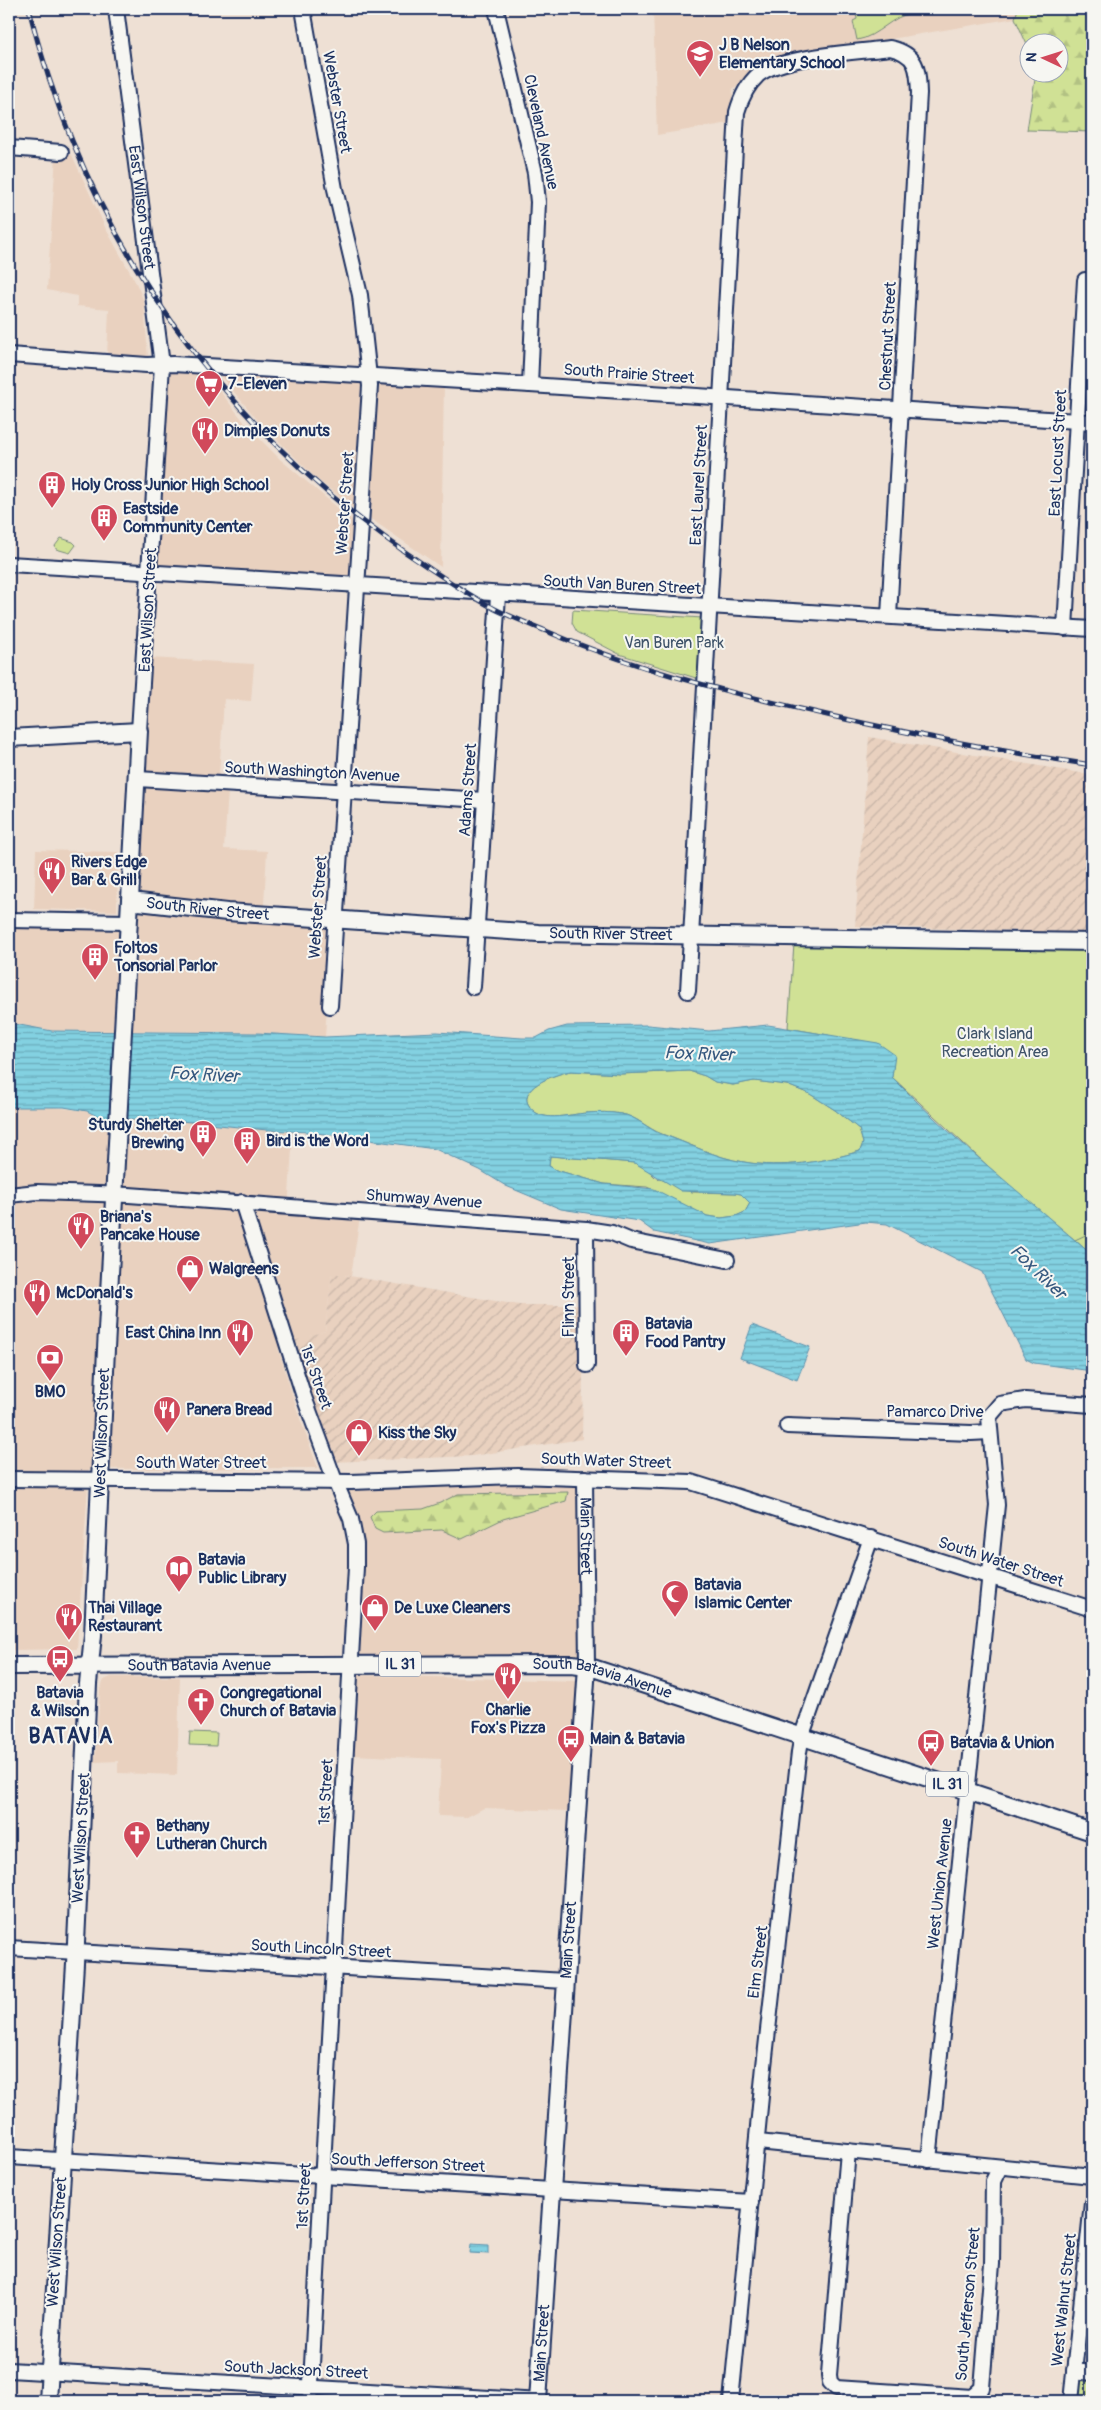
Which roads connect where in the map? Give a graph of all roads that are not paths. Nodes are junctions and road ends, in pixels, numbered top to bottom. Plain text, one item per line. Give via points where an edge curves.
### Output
1 (116, 9) edge
2 (303, 9) edge
3 (496, 9) edge
4 (912, 58) joint
5 (9, 148) edge
6 (61, 152) dead end
7 (1084, 280) dead end
8 (9, 355) edge
9 (162, 365) junction
10 (370, 376) junction
11 (530, 385) junction
12 (722, 399) junction
13 (902, 410) junction
14 (1077, 421) junction
15 (1092, 422) edge
16 (9, 564) edge
17 (150, 574) junction
18 (357, 586) junction
19 (498, 595) junction
20 (710, 607) junction
21 (889, 616) junction
22 (1065, 628) junction
23 (1092, 629) edge
24 (140, 730) junction
25 (9, 738) edge
26 (138, 779) junction
27 (343, 792) junction
28 (484, 800) junction
29 (130, 901) junction
30 (16, 920) edge
31 (335, 920) junction
32 (128, 922) junction
33 (477, 929) junction
34 (690, 936) junction
35 (1092, 942) edge
36 (473, 987) dead end
37 (688, 991) dead end
38 (330, 1006) dead end
39 (118, 1124) joint
40 (9, 1194) edge
41 (115, 1195) junction
42 (242, 1202) junction
43 (586, 1229) junction
44 (727, 1260) dead end
45 (587, 1365) dead end
46 (1092, 1405) edge
47 (787, 1426) dead end
48 (990, 1432) junction
49 (585, 1478) junction
50 (9, 1479) edge
51 (100, 1480) junction
52 (335, 1482) junction
53 (871, 1538) junction
54 (991, 1576) junction
55 (1092, 1609) edge
56 (350, 1665) junction
57 (9, 1666) edge
58 (90, 1666) junction
59 (588, 1666) junction
60 (802, 1735) junction
61 (967, 1790) junction
62 (1092, 1832) edge
63 (9, 1948) edge
64 (76, 1952) junction
65 (334, 1967) junction
66 (565, 1981) junction
67 (758, 2142) junction
68 (848, 2151) junction
69 (9, 2157) edge
70 (62, 2160) junction
71 (929, 2160) junction
72 (1000, 2167) junction
73 (322, 2176) junction
74 (1092, 2176) edge
75 (551, 2190) junction
76 (751, 2202) junction
77 (1092, 2203) edge
78 (9, 2370) edge
79 (1074, 2371) junction
80 (49, 2373) junction
81 (1092, 2373) edge
82 (310, 2395) edge
83 (48, 2401) edge
84 (539, 2401) edge
85 (731, 2401) edge
86 (1071, 2401) edge

1 - 9 street, East Wilson Street
2 - 10 street, Webster Street via 335,189 360,295
3 - 11 street, Cleveland Avenue via 535,173 538,202
4 - 12 street, East Laurel Street via 903,51 890,48 778,64 758,75 742,96 737,112
4 - 13 street, Chestnut Street via 918,71 919,93
5 - 6 street
7 - 14 street, East Locust Street
8 - 9 street, South Prairie Street
9 - 10 street, South Prairie Street
9 - 17 street, East Wilson Street
10 - 11 street, South Prairie Street
10 - 18 street, Webster Street
11 - 12 street, South Prairie Street
12 - 13 street, South Prairie Street
12 - 20 street, East Laurel Street
13 - 14 street, South Prairie Street
13 - 21 street, Chestnut Street
14 - 15 street, South Prairie Street
14 - 22 street, East Locust Street
16 - 17 street, South Van Buren Street
17 - 18 street, South Van Buren Street
17 - 24 street, East Wilson Street
18 - 19 street, South Van Buren Street
18 - 27 street, Webster Street
19 - 20 street, South Van Buren Street
19 - 28 street, Adams Street
20 - 21 street, South Van Buren Street
20 - 34 street, East Laurel Street
21 - 22 street, South Van Buren Street
22 - 23 street, South Van Buren Street
24 - 25 main road
24 - 26 main road, East Wilson Street
26 - 27 street, South Washington Avenue
26 - 29 main road, East Wilson Street
27 - 28 street, South Washington Avenue
27 - 31 street, Webster Street
28 - 33 street, Adams Street
29 - 31 main road, South River Street
29 - 32 main road, East Wilson Street
30 - 32 street
31 - 33 main road, South River Street
31 - 38 street, Webster Street
32 - 39 main road, East Wilson Street
33 - 34 main road, South River Street
33 - 36 street, Adams Street
34 - 35 main road, South River Street
34 - 37 street, East Laurel Street
39 - 41 main road, West Wilson Street
40 - 41 street, Shumway Avenue
41 - 42 street, Shumway Avenue
41 - 51 main road, West Wilson Street
42 - 43 street, Shumway Avenue
42 - 52 street, 1st Street via 304,1397
43 - 44 street, Shumway Avenue
43 - 45 street, Flinn Street
46 - 48 street, Pamarco Drive via 1025,1400 1000,1404 989,1417
47 - 48 street, Pamarco Drive
48 - 54 street, West Union Avenue via 997,1505
49 - 52 street, South Water Street via 508,1476
49 - 53 street, South Water Street via 691,1482
49 - 59 street, Main Street
50 - 51 street, South Water Street
51 - 52 street, South Water Street
51 - 58 main road, West Wilson Street
52 - 56 street, 1st Street via 351,1519 356,1544
53 - 54 street, South Water Street
53 - 60 street, Elm Street
54 - 55 street, South Water Street
54 - 61 street, West Union Avenue
56 - 58 main road, South Batavia Avenue / IL 31
56 - 59 main road, South Batavia Avenue / IL 31
56 - 65 street, 1st Street
57 - 58 main road, IL 31
58 - 64 main road, West Wilson Street
59 - 60 main road, South Batavia Avenue / IL 31
59 - 66 main road, Main Street
60 - 61 main road, South Batavia Avenue / IL 31
60 - 67 street, Elm Street
61 - 62 main road, South Batavia Avenue / IL 31
61 - 71 street, West Union Avenue
63 - 64 street, South Lincoln Street
64 - 65 street, South Lincoln Street
64 - 70 main road, West Wilson Street
65 - 66 street, South Lincoln Street
65 - 73 street, 1st Street
66 - 75 main road, Main Street
67 - 68 street
67 - 76 street, Elm Street
68 - 71 street
68 - 72 street, South Jefferson Street via 828,2375 836,2388 972,2397 982,2388 992,2264 993,2181
69 - 70 street, South Jefferson Street
70 - 73 street, South Jefferson Street
70 - 80 main road, West Wilson Street
71 - 72 street
72 - 74 street
73 - 75 street, South Jefferson Street
73 - 82 street, 1st Street
75 - 76 street, South Jefferson Street
75 - 84 main road, Main Street
76 - 85 street, Elm Street
77 - 79 street, West Walnut Street
78 - 80 street, South Jackson Street
79 - 81 street
79 - 86 street, West Walnut Street
80 - 82 street, South Jackson Street
80 - 83 main road, West Wilson Street
82 - 84 street, South Jackson Street

